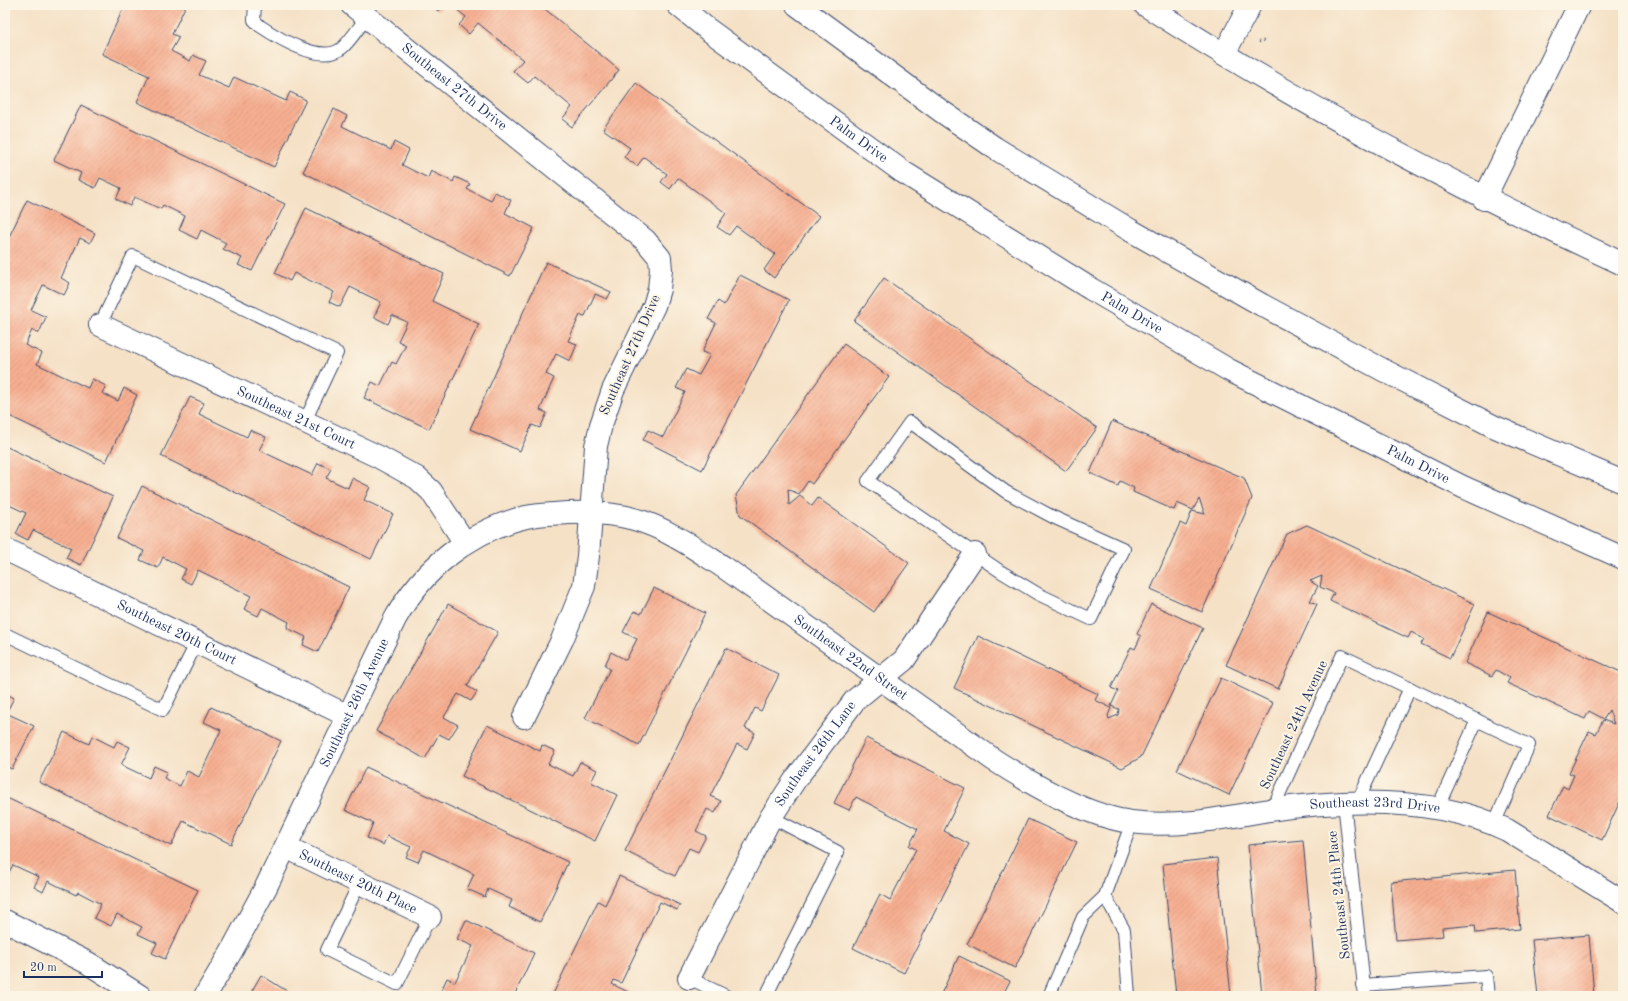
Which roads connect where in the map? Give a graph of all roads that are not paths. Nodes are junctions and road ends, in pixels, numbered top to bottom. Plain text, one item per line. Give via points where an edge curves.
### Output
1 (255, 5) edge
2 (678, 5) edge
3 (796, 5) edge
4 (1145, 5) edge
5 (1250, 5) edge
6 (1579, 5) edge
7 (360, 11) edge
8 (1224, 54) junction
9 (1484, 198) junction
10 (1623, 264) edge
11 (100, 325) joint
12 (304, 422) junction
13 (1623, 482) edge
14 (590, 512) junction
15 (465, 543) junction
16 (5, 549) edge
17 (975, 554) junction
18 (1623, 558) edge
19 (5, 634) edge
20 (197, 642) junction
21 (880, 678) junction
22 (1410, 688) junction
23 (348, 716) junction
24 (524, 717) dead end
25 (1478, 720) junction
26 (1351, 801) junction
27 (1437, 809) junction
28 (1272, 810) junction
29 (1106, 816) joint
30 (771, 817) junction
31 (1132, 822) junction
32 (1494, 824) junction
33 (286, 846) junction
34 (360, 882) junction
35 (1105, 896) junction
36 (1623, 902) edge
37 (430, 917) joint
38 (5, 921) edge
39 (689, 978) joint
40 (1364, 991) edge
41 (140, 996) edge
42 (205, 996) edge
43 (726, 996) edge
44 (766, 996) edge
45 (1049, 996) edge
46 (1129, 996) edge
47 (1488, 996) edge

1 - 7 lane via 254,20 260,26 316,54 334,53 342,48
2 - 18 street, Palm Drive via 903,172 1091,290 1229,370 1355,434 1463,487
3 - 13 street via 995,148 1144,238 1385,371 1493,426
4 - 8 street
5 - 8 street
6 - 9 street
7 - 14 street, Southeast 27th Drive via 646,240 660,258 661,280 656,298 618,378 600,425
8 - 9 street
9 - 10 street
11 - 12 street, Southeast 21st Court
11 - 12 lane via 133,256 330,349 337,353
12 - 15 street, Southeast 21st Court via 417,478 431,491
14 - 15 street, Southeast 26th Avenue via 525,517 491,529
14 - 21 street, Southeast 22nd Street via 634,519 679,539 725,568
14 - 24 street, Southeast 27th Drive via 588,556 582,591 562,640
15 - 23 street, Southeast 26th Avenue via 433,569 404,603
16 - 20 street, Southeast 20th Court
17 - 17 lane via 1038,594 1091,619 1124,549 1053,517 1006,492 910,422 868,481
17 - 21 street, Southeast 26th Lane via 904,660
19 - 20 lane via 164,710
20 - 23 street, Southeast 20th Court
21 - 29 street, Southeast 22nd Street via 973,746 1018,775 1055,795
21 - 30 street, Southeast 26th Lane via 855,700 836,724
22 - 25 lane, Southeast 24th Avenue
22 - 26 lane
22 - 28 lane, Southeast 24th Avenue via 1342,656
23 - 33 street, Southeast 26th Avenue
25 - 27 lane
25 - 32 lane, Southeast 24th Avenue via 1529,745
26 - 27 street, Southeast 23rd Drive
26 - 28 street, Southeast 23rd Drive
26 - 40 lane, Southeast 24th Place
27 - 32 street, Southeast 23rd Drive via 1453,811
28 - 31 street, Southeast 23rd Drive via 1177,823
29 - 31 street, Southeast 23rd Drive
30 - 39 street, Southeast 26th Lane
30 - 44 lane via 838,852
31 - 35 lane
32 - 36 street, Southeast 23rd Drive
33 - 34 street, Southeast 20th Place
33 - 42 street, Southeast 26th Avenue via 235,945
34 - 37 street, Southeast 20th Place
34 - 37 lane via 327,950 397,984
35 - 45 lane via 1083,917
35 - 46 lane via 1124,930
38 - 41 street via 88,963
39 - 43 lane
40 - 47 lane, Southeast 24th Place via 1486,976

